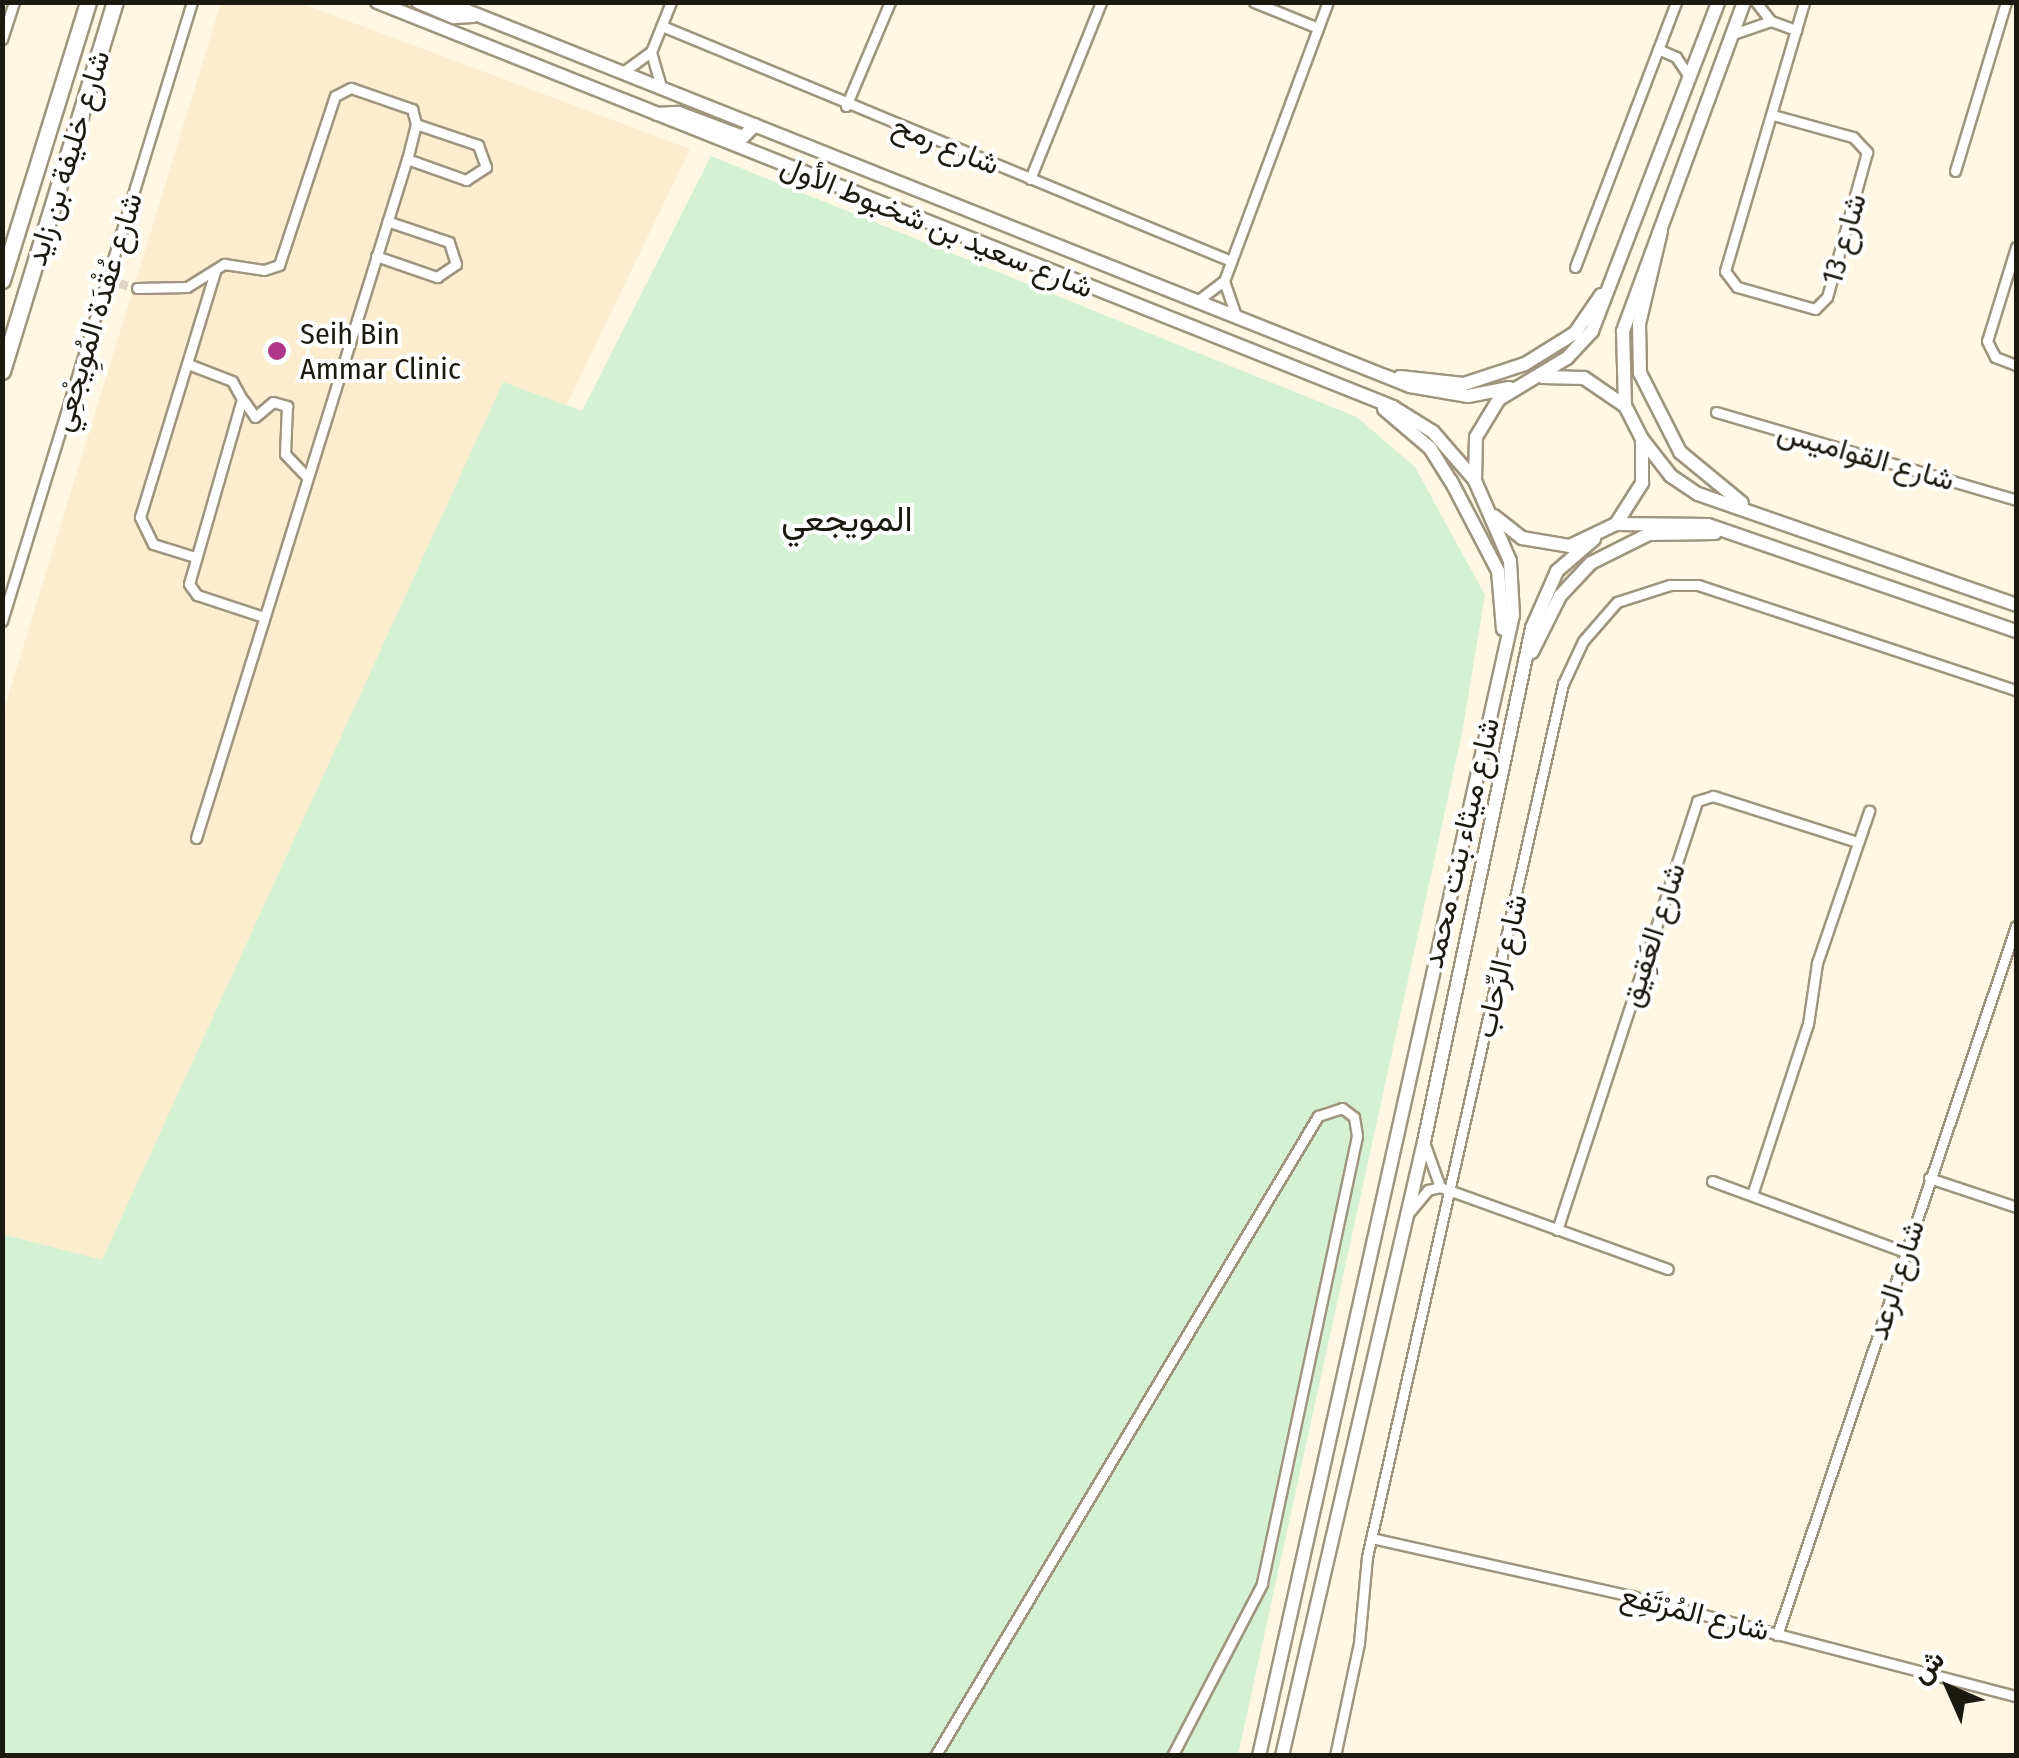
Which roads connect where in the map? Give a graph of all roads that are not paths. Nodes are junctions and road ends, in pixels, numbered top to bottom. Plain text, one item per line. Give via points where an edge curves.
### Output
1 (14, 2) edge
2 (88, 2) edge
3 (119, 2) edge
4 (192, 2) edge
5 (377, 2) edge
6 (418, 2) edge
7 (445, 2) edge
8 (671, 2) edge
9 (890, 2) edge
10 (1101, 2) edge
11 (1254, 2) edge
12 (1328, 2) edge
13 (1676, 2) edge
14 (1718, 2) edge
15 (1744, 2) edge
16 (1756, 2) edge
17 (1804, 2) edge
18 (2006, 2) edge
19 (399, 6) edge
20 (476, 15) junction
21 (1771, 21) junction
22 (662, 26) junction
23 (1318, 28) junction
24 (1796, 30) junction
25 (1733, 34) junction
26 (2, 39) edge
27 (1701, 48) junction
28 (1658, 49) junction
29 (651, 52) junction
30 (1676, 57) junction
31 (623, 72) junction
32 (1690, 78) junction
33 (661, 86) junction
34 (846, 106) junction
35 (655, 114) junction
36 (1772, 115) junction
37 (416, 124) junction
38 (755, 125) junction
39 (407, 159) junction
40 (1954, 172) dead end
41 (1030, 179) junction
42 (387, 221) junction
43 (1660, 223) junction
44 (1633, 230) junction
45 (2016, 246) edge
46 (376, 256) junction
47 (1230, 262) junction
48 (1575, 267) dead end
49 (216, 268) junction
50 (2, 280) edge
51 (108, 280) junction
52 (1224, 282) junction
53 (119, 283) tunnel mouth
54 (136, 288) tunnel mouth
55 (1190, 302) junction
56 (1241, 322) junction
57 (188, 364) junction
58 (2016, 364) edge
59 (2, 371) edge
60 (1385, 374) junction
61 (1536, 378) junction
62 (1516, 386) junction
63 (242, 399) junction
64 (1374, 400) junction
65 (1625, 406) junction
66 (1716, 412) dead end
67 (1642, 439) junction
68 (308, 476) junction
69 (1475, 482) junction
70 (2016, 500) edge
71 (1486, 506) junction
72 (1753, 510) junction
73 (1616, 524) junction
74 (1743, 534) junction
75 (1594, 539) junction
76 (194, 557) junction
77 (2016, 606) edge
78 (264, 617) junction
79 (2, 621) edge
80 (2016, 631) edge
81 (1502, 662) junction
82 (1523, 670) junction
83 (2016, 690) edge
84 (1869, 811) dead end
85 (196, 838) dead end
86 (1858, 842) junction
87 (2016, 926) edge
88 (2013, 945) edge
89 (1424, 1142) junction
90 (1929, 1178) junction
91 (1712, 1181) dead end
92 (1445, 1189) junction
93 (1752, 1195) junction
94 (2016, 1207) edge
95 (1407, 1215) junction
96 (1557, 1230) junction
97 (1905, 1252) junction
98 (1668, 1269) dead end
99 (1372, 1538) junction
100 (1778, 1634) junction
101 (2016, 1696) edge
102 (1284, 1754) edge
103 (934, 1756) edge
104 (1172, 1756) edge
105 (1258, 1756) edge
106 (1335, 1756) edge

1 - 26 street
2 - 50 highway, شارع خليفة بن زايد
3 - 59 highway, شارع خليفة بن زايد
4 - 51 street, شارع عُقْدَة المُوِيجْعِي
5 - 19 main road, شارع سعيد بن شخبوط الأول
6 - 20 main road via 454,17
7 - 20 main road, شارع سعيد بن شخبوط الأول
8 - 22 street
9 - 34 street
10 - 41 street
11 - 23 street
12 - 23 street
13 - 28 street
14 - 27 main road, شارع ميثاء بنت محمد
15 - 25 main road
16 - 21 street
17 - 24 street
18 - 40 street
19 - 35 main road, شارع سعيد بن شخبوط الأول
20 - 31 main road, شارع سعيد بن شخبوط الأول
21 - 24 street
21 - 25 street
22 - 29 street
22 - 34 street, شارع رمح
23 - 47 street
24 - 36 street
25 - 43 main road
27 - 30 street
27 - 32 main road, شارع ميثاء بنت محمد
28 - 30 street
28 - 48 street
29 - 31 street
29 - 33 street
30 - 32 street
31 - 33 main road, شارع سعيد بن شخبوط الأول
32 - 44 main road, شارع ميثاء بنت محمد
33 - 38 main road, شارع سعيد بن شخبوط الأول
34 - 41 street, شارع رمح
35 - 38 main road via 679,113 743,137
35 - 64 main road, شارع سعيد بن شخبوط الأول
36 - 36 street, شارع 13 via 1726,276 1737,287 1808,309 1825,302 1867,152 1853,138
37 - 39 street
37 - 39 street via 478,144 486,167 466,180
37 - 49 street via 408,106 351,88 339,92 284,258 264,270 232,263
38 - 55 main road, شارع سعيد بن شخبوط الأول
39 - 42 street
41 - 47 street, شارع رمح
42 - 46 street
42 - 46 street via 449,242 456,264 437,277
43 - 65 main road via 1623,331
43 - 72 main road via 1662,245 1638,324 1640,373 1688,461
44 - 60 main road via 1588,318 1543,356 1464,384
44 - 61 main road, شارع ميثاء بنت محمد via 1592,331
45 - 58 street via 1987,341 1995,356
46 - 68 street
47 - 52 street
49 - 54 street via 174,290
49 - 57 street
51 - 53 street
51 - 79 street, شارع عُقْدَة المُوِيجْعِي
52 - 55 street
52 - 56 street
55 - 56 main road, شارع سعيد بن شخبوط الأول
56 - 60 main road, شارع سعيد بن شخبوط الأول
57 - 63 street via 232,381
57 - 76 street via 140,524 153,544
60 - 62 main road, شارع سعيد بن شخبوط الأول via 1445,396
61 - 62 main road, شارع ميثاء بنت محمد
61 - 65 main road via 1584,378
62 - 69 main road, شارع ميثاء بنت محمد via 1480,426
63 - 68 street via 256,417 274,402 287,406 285,454
63 - 76 street
64 - 69 main road, شارع سعيد بن شخبوط الأول via 1433,432
64 - 81 main road via 1442,464 1493,559 1503,595
65 - 67 main road
66 - 70 street, شارع القواميس
67 - 72 main road via 1684,486
67 - 73 main road via 1642,483
68 - 78 street
69 - 71 main road, شارع ميثاء بنت محمد
71 - 75 main road via 1502,525 1546,546
71 - 81 main road, شارع ميثاء بنت محمد via 1514,588
72 - 77 main road
73 - 74 main road via 1686,520
73 - 75 main road
74 - 80 main road
74 - 82 main road via 1664,531 1591,563 1560,596
75 - 82 main road, شارع ميثاء بنت محمد via 1550,583
76 - 78 street via 190,584 197,595
78 - 85 street
81 - 105 main road, شارع ميثاء بنت محمد
82 - 89 main road, شارع ميثاء بنت محمد
83 - 92 street, شارع الرِّحاب via 1698,586 1670,584 1617,602 1583,641 1563,684
84 - 86 street
86 - 93 street
86 - 96 street, شارع العَقِيق via 1712,796 1697,800
87 - 88 street, شارع الرعد
88 - 90 street, شارع الرعد
89 - 92 street
89 - 95 main road, شارع ميثاء بنت محمد
90 - 94 street
90 - 97 street, شارع الرعد
91 - 93 street
92 - 95 street via 1428,1190
92 - 96 street
92 - 99 street, شارع الرِّحاب
93 - 97 street
95 - 102 main road, شارع ميثاء بنت محمد
96 - 98 street
97 - 100 street, شارع الرعد
99 - 100 street, شارع المُرْتَفِع
99 - 106 street, شارع الرِّحاب via 1360,1643
100 - 101 street, شارع المُرْتَفِع
103 - 104 street via 1318,1116 1342,1108 1356,1121 1357,1136 1262,1584

